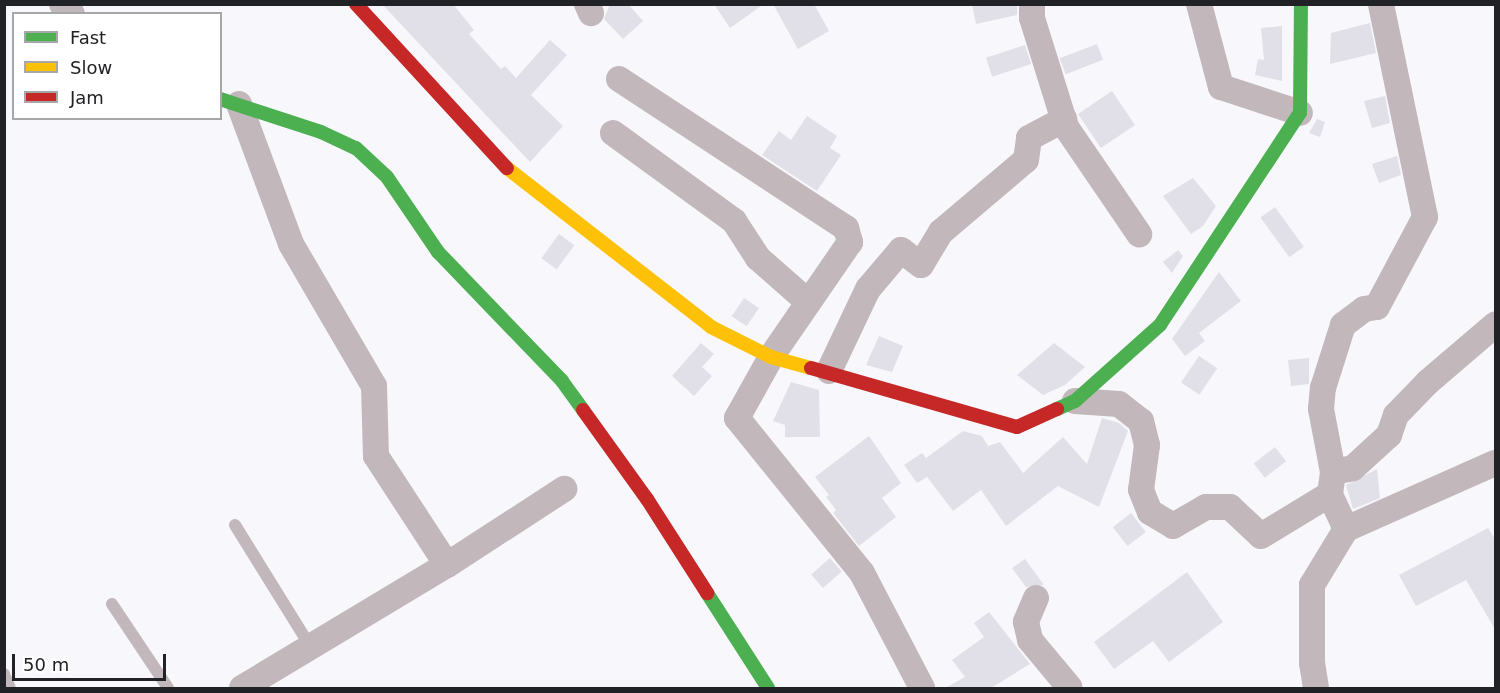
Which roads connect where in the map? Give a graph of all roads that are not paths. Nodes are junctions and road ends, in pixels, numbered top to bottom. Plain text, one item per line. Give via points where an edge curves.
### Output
1 (356, 4) edge
2 (1032, 4) edge
3 (1199, 4) edge
4 (1301, 4) edge
5 (1381, 4) edge
6 (619, 79) dead end
7 (230, 101) edge
8 (1300, 113) junction
9 (1064, 119) junction
10 (612, 133) dead end
11 (1139, 234) dead end
12 (808, 302) junction
13 (1496, 324) edge
14 (771, 357) junction
15 (829, 371) junction
16 (1075, 401) junction
17 (1495, 463) edge
18 (1332, 483) junction
19 (564, 489) dead end
20 (235, 525) dead end
21 (1346, 530) junction
22 (447, 565) junction
23 (1036, 598) dead end
24 (112, 604) dead end
25 (310, 646) junction
26 (4, 674) edge
27 (10, 688) edge
28 (168, 688) edge
29 (242, 688) edge
30 (768, 688) edge
31 (922, 688) edge
32 (1070, 688) edge
33 (1316, 688) edge

1 - 14 street via 510,172 711,327
2 - 9 street via 1032,18
3 - 8 street via 1221,87
4 - 8 street
5 - 18 street via 1425,217 1377,307 1364,309 1343,325 1323,388 1321,409
6 - 12 street via 846,228 850,242
7 - 22 street via 291,243 374,386 376,456
7 - 30 street via 282,117 356,148 387,177 438,252 562,381 647,499
8 - 16 street via 1160,325
9 - 11 street
9 - 15 street via 1029,138 1026,160 941,232 921,265 901,250 868,289
10 - 12 street via 734,221 758,258
12 - 14 street
13 - 18 street via 1428,382 1396,415 1389,435
14 - 15 street
14 - 31 street via 737,418 862,573
15 - 16 street via 1017,427
16 - 18 street via 1119,404 1142,421 1147,445 1141,490 1150,512 1173,526 1206,507 1230,507 1261,536
17 - 21 street
18 - 21 street
19 - 22 street
20 - 25 lane
21 - 33 street via 1312,585 1312,663
22 - 25 street
23 - 32 street via 1026,622 1030,640
24 - 28 lane
25 - 29 street
26 - 27 lane

